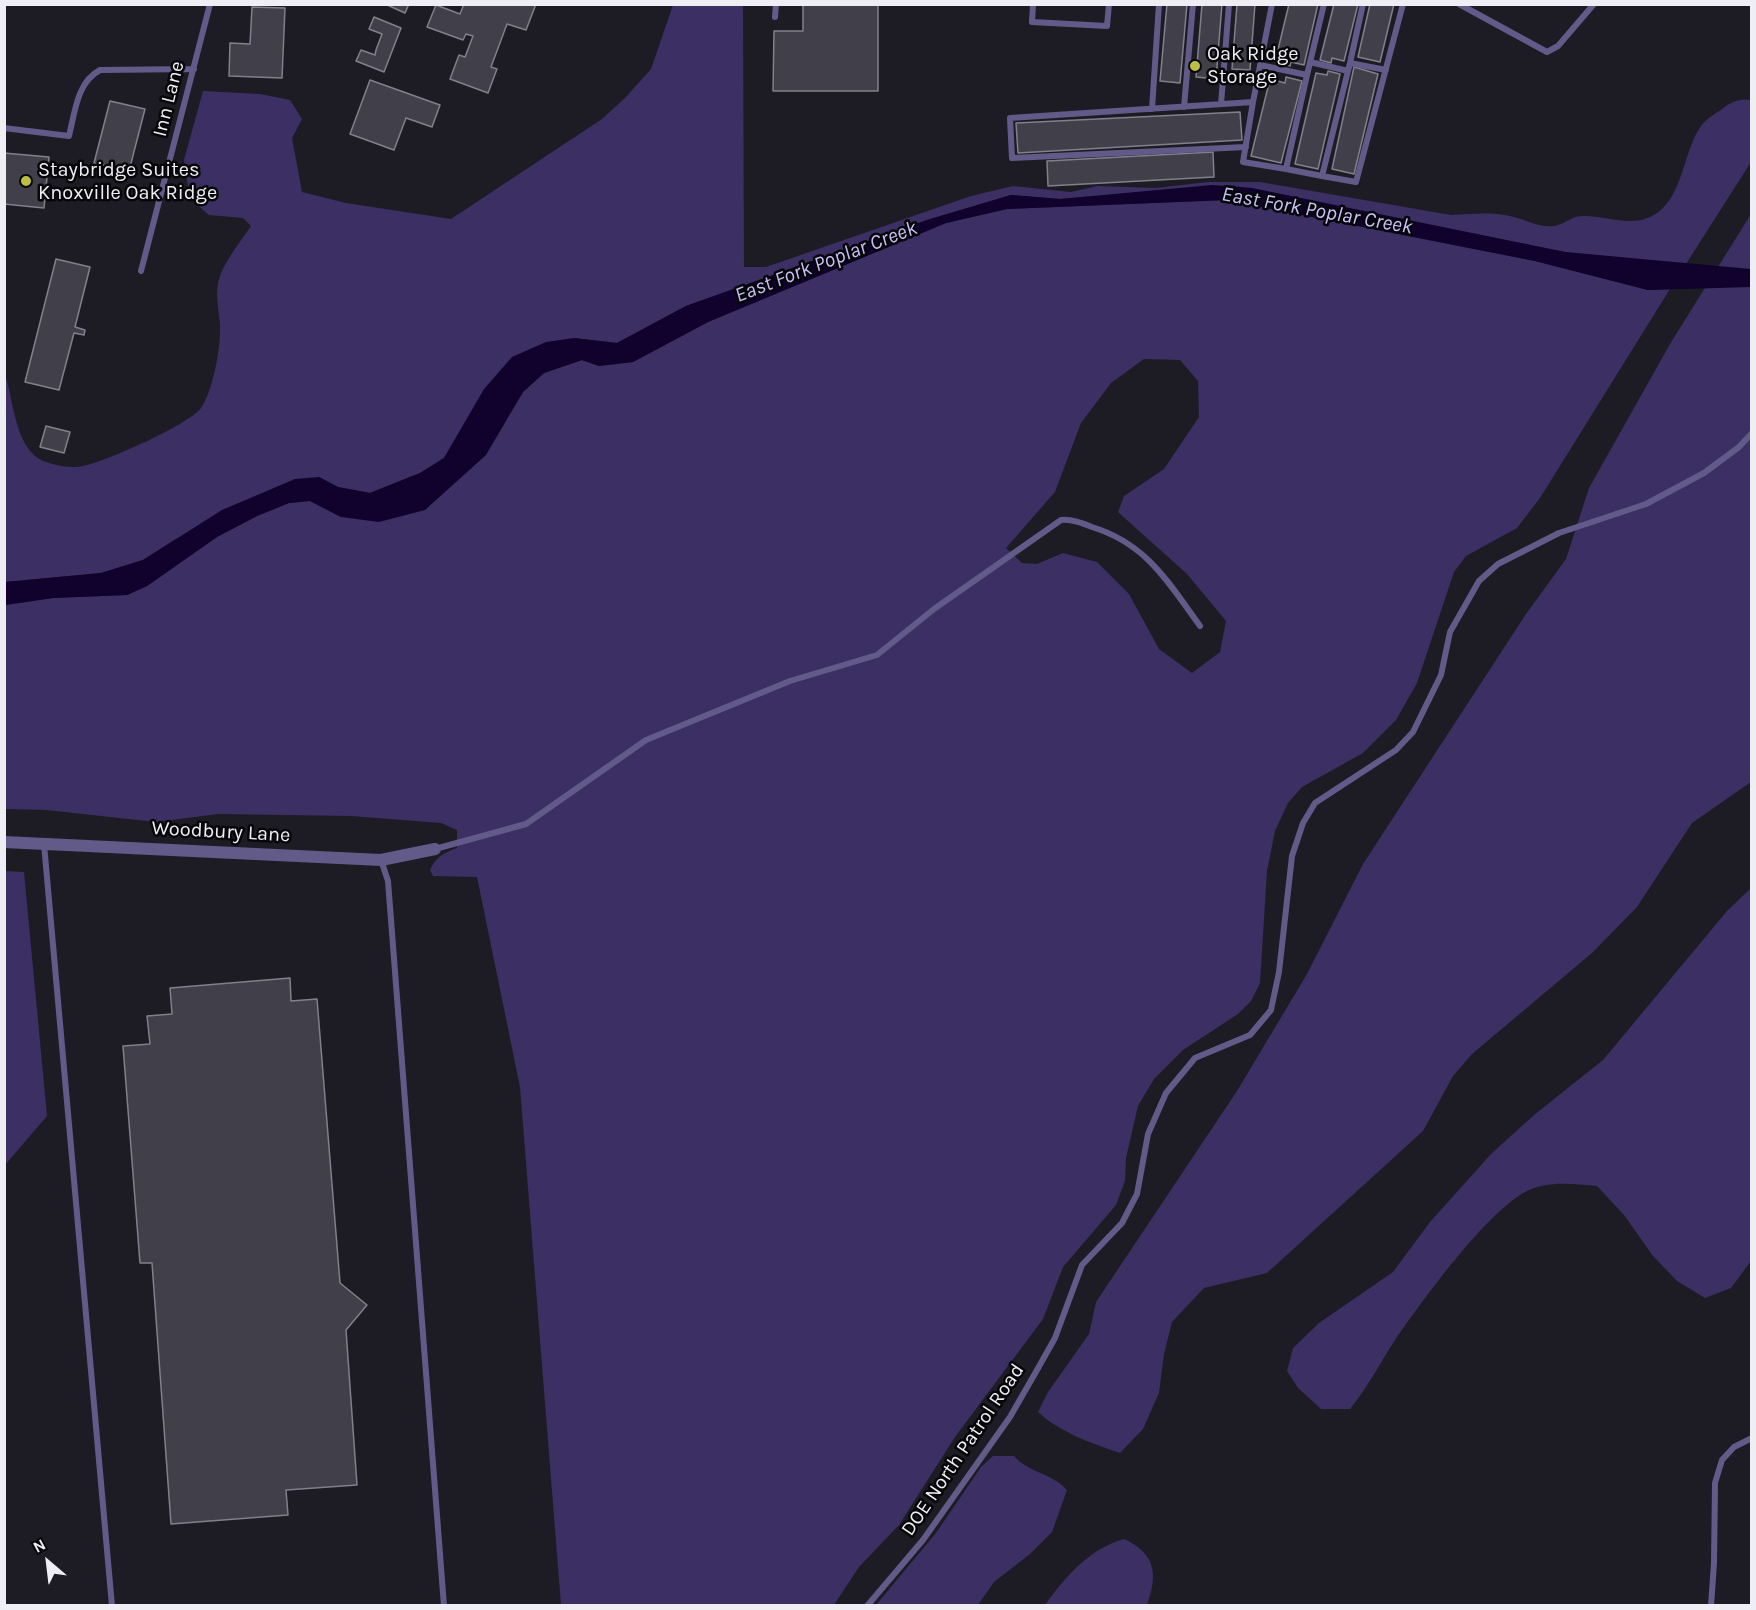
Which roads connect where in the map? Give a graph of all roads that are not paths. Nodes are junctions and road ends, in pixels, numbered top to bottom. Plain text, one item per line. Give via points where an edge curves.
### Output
1 (210, 4) edge
2 (776, 4) edge
3 (1033, 4) edge
4 (1109, 4) edge
5 (1159, 4) edge
6 (1193, 4) edge
7 (1229, 4) edge
8 (1272, 4) edge
9 (1324, 4) edge
10 (1363, 4) edge
11 (1403, 4) edge
12 (1459, 4) edge
13 (1594, 4) edge
14 (775, 16) dead end
15 (1310, 62) junction
16 (1350, 63) junction
17 (1260, 65) junction
18 (194, 69) junction
19 (1386, 70) junction
20 (1348, 71) junction
21 (1307, 75) junction
22 (1253, 102) junction
23 (1221, 104) junction
24 (1184, 106) junction
25 (1152, 109) junction
26 (4, 128) edge
27 (1246, 147) junction
28 (1286, 169) junction
29 (1322, 176) junction
30 (141, 271) dead end
31 (1752, 434) edge
32 (1200, 626) dead end
33 (4, 842) edge
34 (44, 843) junction
35 (435, 849) joint
36 (381, 860) junction
37 (1752, 1438) edge
38 (112, 1605) edge
39 (444, 1605) edge
40 (867, 1605) edge
41 (1711, 1605) edge

1 - 18 lane, Inn Lane
2 - 14 lane
3 - 4 lane via 1032,22 1107,26
5 - 25 lane
6 - 24 lane
7 - 23 lane
8 - 17 lane
9 - 15 lane
10 - 16 lane
11 - 19 lane
12 - 13 lane via 1547,52 1558,46
15 - 20 lane
15 - 21 lane
16 - 19 lane
16 - 20 lane
17 - 21 lane
17 - 22 lane
18 - 26 lane via 100,70 88,76 82,88 69,135
18 - 30 lane, Inn Lane
19 - 29 lane via 1356,182
20 - 29 lane
21 - 28 lane
22 - 23 lane
22 - 27 lane
23 - 24 lane
24 - 25 lane
25 - 27 lane via 1010,118 1012,158
27 - 28 lane via 1243,162
28 - 29 lane
31 - 40 lane, DOE North Patrol Road via 1704,473 1656,499 1559,533 1498,564 1479,581 1450,633 1441,675 1413,732 1396,750 1315,803 1303,823 1292,856 1271,1010 1250,1035 1195,1058 1166,1093 1148,1134 1137,1194 1122,1223 1082,1265 1055,1338 1032,1380 923,1540
32 - 35 lane via 1143,552 1096,528 1061,520 934,609 877,655 790,681 646,740 526,824
33 - 34 street, Woodbury Lane
34 - 36 street, Woodbury Lane
34 - 38 lane
35 - 36 street, Woodbury Lane
36 - 39 lane via 388,881
37 - 41 lane via 1734,1447 1722,1460 1715,1483

